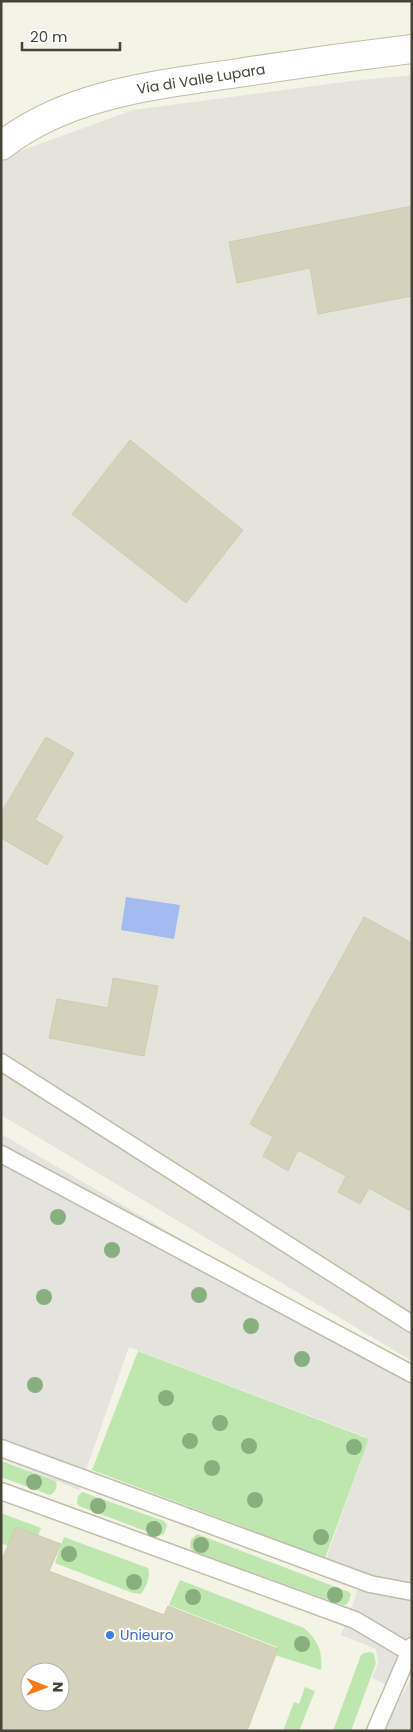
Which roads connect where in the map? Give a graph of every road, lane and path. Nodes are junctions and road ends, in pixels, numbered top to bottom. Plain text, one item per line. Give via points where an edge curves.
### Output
1 (412, 49) edge
2 (1, 146) edge
3 (1, 1062) edge
4 (1, 1154) edge
5 (412, 1324) edge
6 (412, 1374) edge
7 (1, 1448) edge
8 (1, 1491) edge
9 (412, 1592) edge
10 (410, 1649) edge
11 (375, 1731) edge

1 - 2 street, Via di Valle Lupara via 158,84 101,97 66,109
3 - 5 lane
4 - 6 lane
7 - 9 lane via 370,1584
8 - 10 lane via 355,1620
10 - 11 lane

